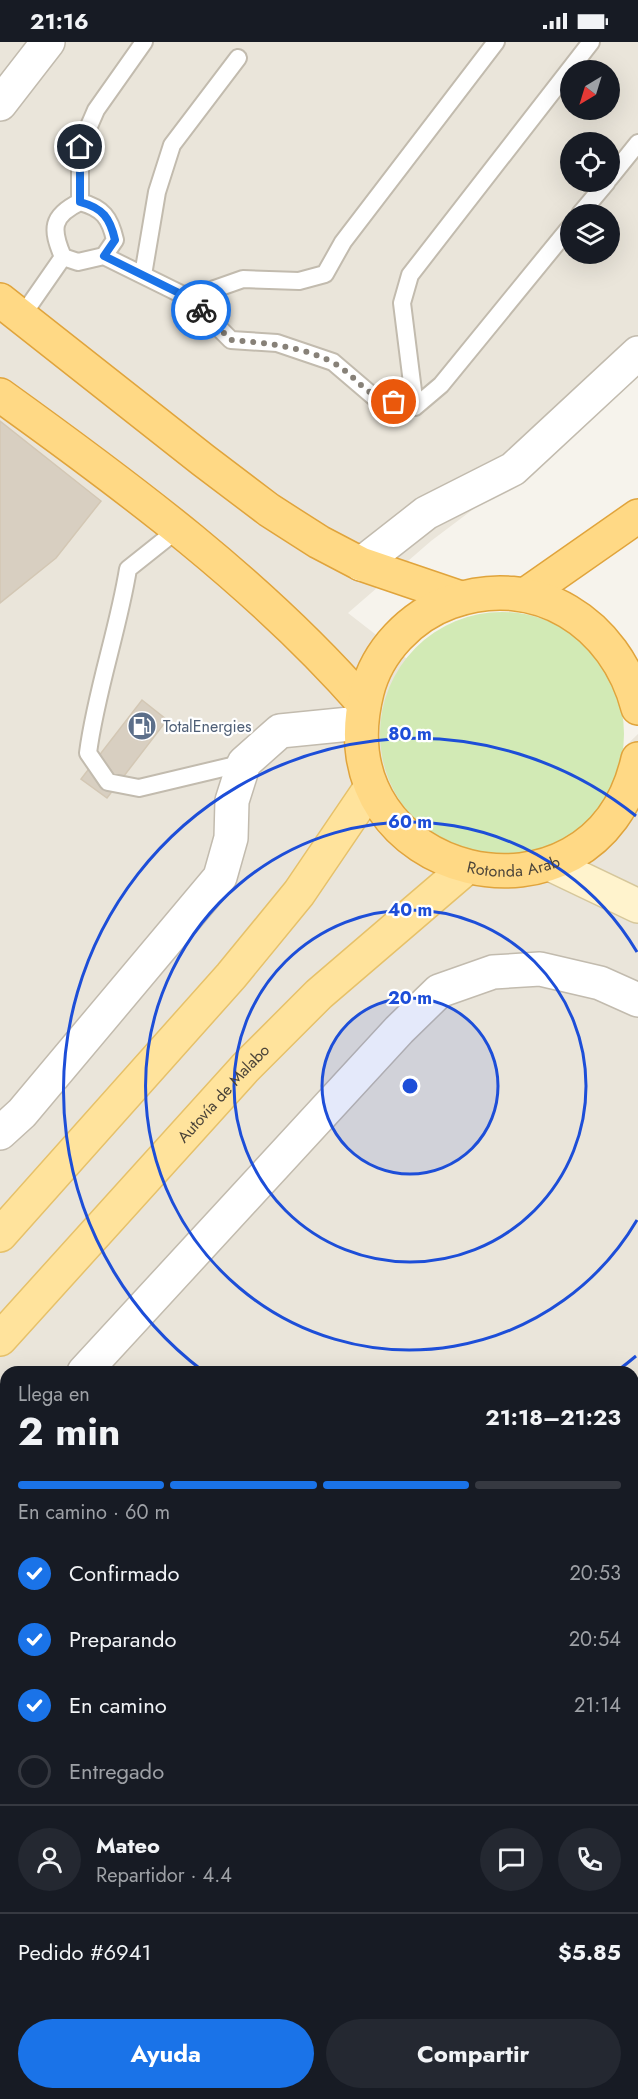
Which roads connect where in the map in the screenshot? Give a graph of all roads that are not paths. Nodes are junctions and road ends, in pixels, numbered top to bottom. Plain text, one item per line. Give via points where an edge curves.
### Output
1 (48, 42) edge
2 (144, 42) edge
3 (496, 42) edge
4 (591, 42) edge
5 (238, 58) dead end
6 (0, 104) edge
7 (638, 143) edge
8 (620, 165) edge
9 (598, 192) edge
10 (80, 202) junction
11 (588, 204) edge
12 (560, 239) edge
13 (63, 256) junction
14 (104, 256) junction
15 (143, 275) junction
16 (189, 298) junction
17 (11, 308) edge
18 (638, 353) edge
19 (0, 395) edge
20 (415, 407) junction
21 (638, 516) edge
22 (177, 530) junction
23 (361, 564) junction
24 (525, 595) junction
25 (461, 598) junction
26 (636, 692) edge
27 (362, 714) junction
28 (638, 759) edge
29 (244, 763) junction
30 (371, 787) junction
31 (550, 864) junction
32 (466, 868) junction
33 (638, 906) edge
34 (638, 1000) edge
35 (0, 1133) edge
36 (0, 1235) edge
37 (0, 1339) edge
38 (90, 1366) edge

1 - 6 street
2 - 10 lane via 96,110 80,147
3 - 16 lane via 343,242 325,274 299,281 243,279
4 - 20 lane via 410,275 402,303
5 - 15 lane via 172,145 156,192
7 - 8 lane
9 - 11 lane
10 - 13 lane via 56,221 54,236
10 - 14 lane via 97,206 111,221 115,240
12 - 20 lane via 441,385
13 - 14 lane via 78,262
13 - 17 lane
14 - 15 lane
15 - 16 lane
16 - 20 lane via 231,340 278,344 333,362 374,397
17 - 23 highway via 269,510
18 - 23 street via 513,469 426,513
19 - 22 highway
21 - 24 highway
22 - 27 highway via 301,636
22 - 29 lane via 128,569 121,612 92,720 88,753 108,782 140,788
23 - 25 highway
24 - 25 highway, Rotonda Arab via 503,593
24 - 26 highway, Rotonda Arab via 565,609 600,634
25 - 27 highway, Rotonda Arab via 422,616 391,645 369,682
27 - 29 street via 280,731
27 - 30 highway, Rotonda Arab via 361,745
28 - 31 highway, Rotonda Arab via 627,794 603,828 587,843
29 - 35 street via 232,801 231,837 220,877 30,1104
30 - 32 highway, Rotonda Arab via 387,814 409,838 426,851
30 - 36 main road via 284,912
31 - 32 highway, Rotonda Arab via 508,873
31 - 33 main road
32 - 37 main road, Autovía de Malabo via 319,993
34 - 38 street via 600,982 540,969 493,972 439,991

